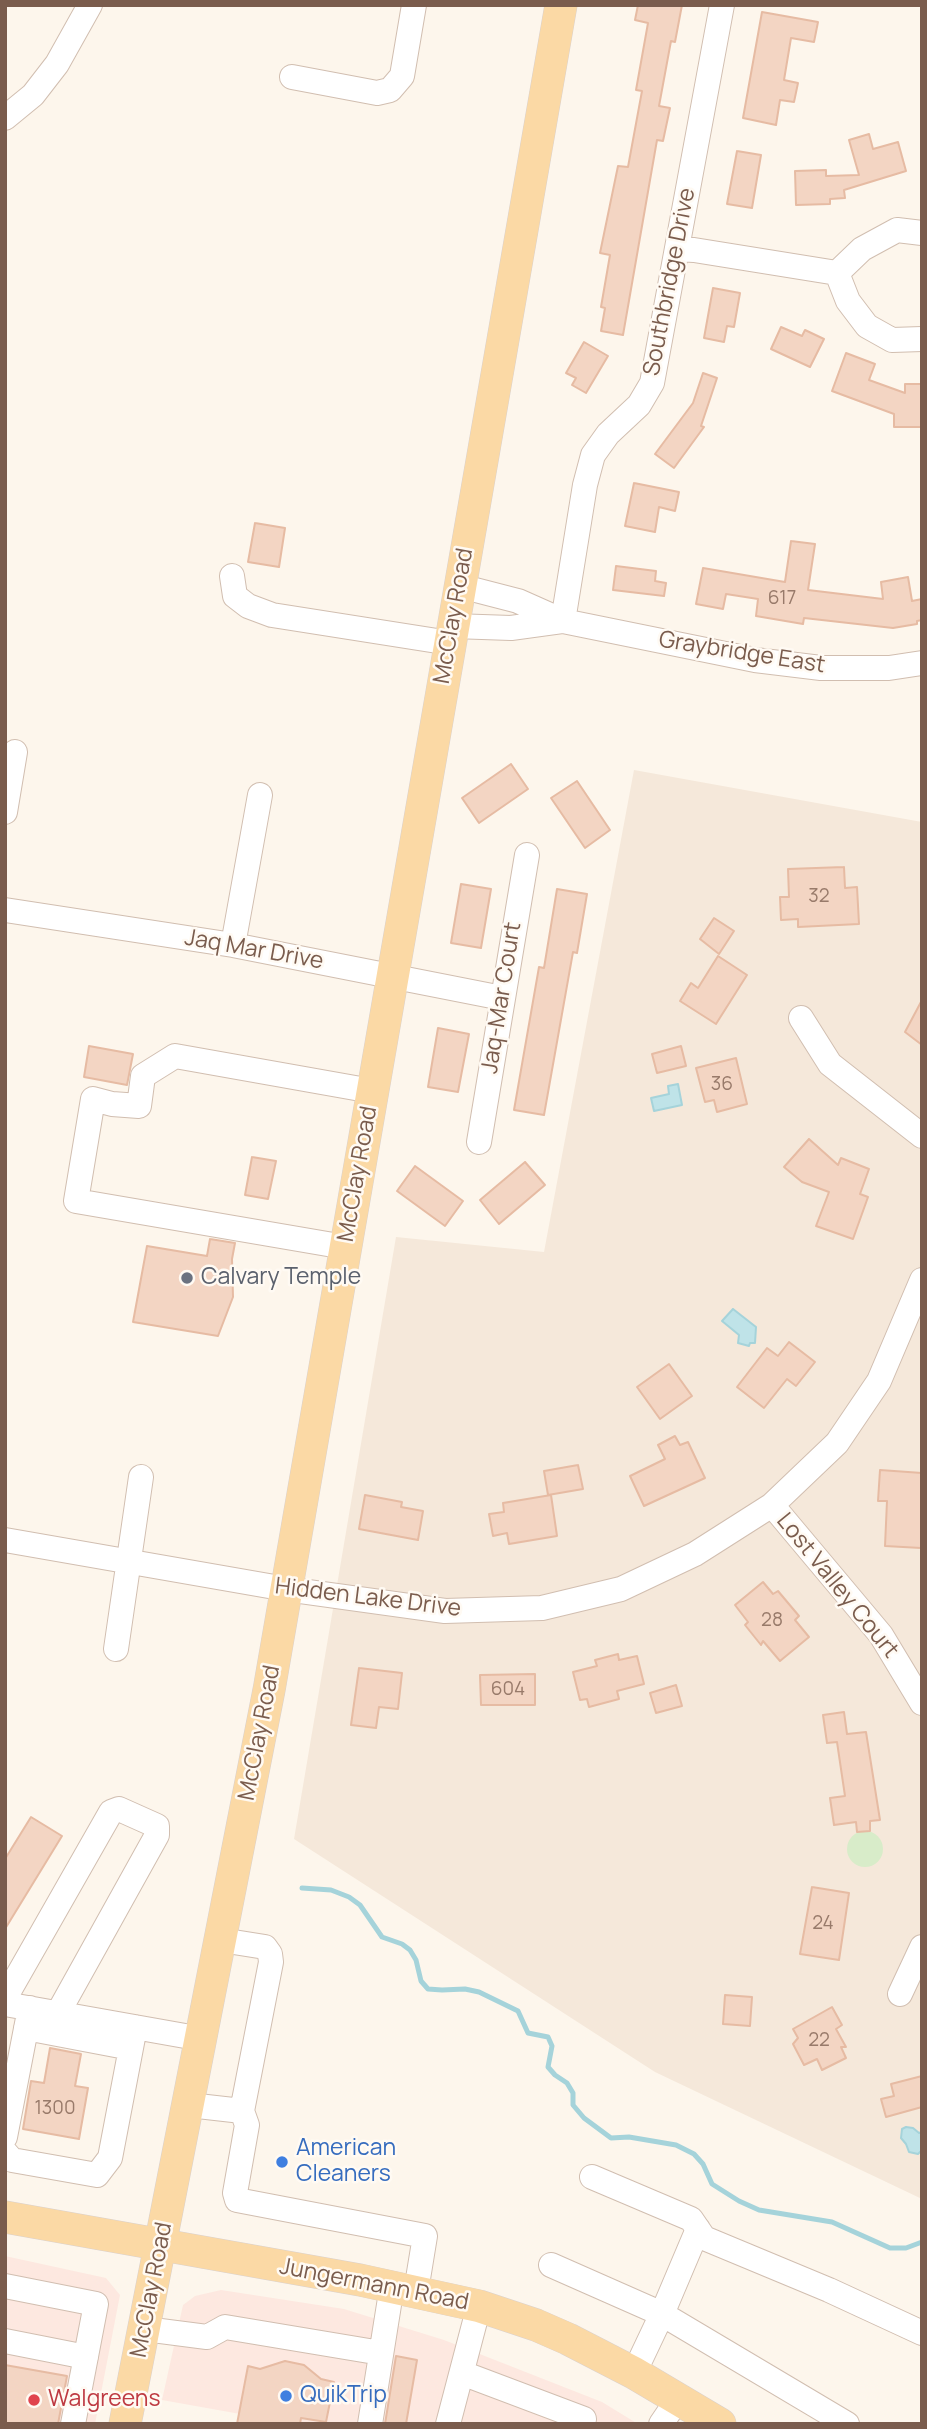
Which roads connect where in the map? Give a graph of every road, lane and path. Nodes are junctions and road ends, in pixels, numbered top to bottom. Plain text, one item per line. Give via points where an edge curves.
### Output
1 (90, 5) edge
2 (414, 5) edge
3 (561, 5) edge
4 (722, 5) edge
5 (292, 77) dead end
6 (5, 118) edge
7 (922, 233) edge
8 (677, 249) junction
9 (836, 273) junction
10 (922, 339) edge
11 (232, 576) dead end
12 (460, 586) junction
13 (563, 621) junction
14 (451, 634) junction
15 (922, 663) edge
16 (15, 752) dead end
17 (260, 795) dead end
18 (5, 812) edge
19 (527, 855) dead end
20 (5, 910) edge
21 (233, 945) junction
22 (392, 976) junction
23 (502, 999) junction
24 (801, 1018) dead end
25 (372, 1091) junction
26 (922, 1136) edge
27 (479, 1142) dead end
28 (345, 1247) junction
29 (922, 1280) edge
30 (141, 1477) dead end
31 (772, 1506) junction
32 (5, 1540) edge
33 (128, 1561) junction
34 (286, 1589) junction
35 (116, 1649) dead end
36 (922, 1703) edge
37 (221, 1940) junction
38 (922, 1947) edge
39 (9, 1985) edge
40 (900, 1994) dead end
41 (58, 2013) junction
42 (25, 2029) junction
43 (133, 2037) junction
44 (202, 2039) junction
45 (189, 2105) junction
46 (242, 2111) junction
47 (8, 2149) edge
48 (592, 2177) dead end
49 (5, 2217) edge
50 (698, 2229) junction
51 (162, 2245) junction
52 (551, 2265) dead end
53 (5, 2286) edge
54 (404, 2288) junction
55 (479, 2306) junction
56 (662, 2314) junction
57 (145, 2329) junction
58 (922, 2333) edge
59 (5, 2341) edge
60 (381, 2353) junction
61 (86, 2357) junction
62 (462, 2373) junction
63 (634, 2373) junction
64 (669, 2411) edge
65 (451, 2423) edge
66 (73, 2424) edge
67 (125, 2424) edge
68 (370, 2424) edge
69 (582, 2424) edge
70 (720, 2424) edge
71 (847, 2424) edge

1 - 6 street via 57,64 33,95
2 - 5 street via 395,99
3 - 12 main road, McClay Road
4 - 8 street, Southbridge Drive
7 - 9 street via 897,230 862,249
8 - 9 street
8 - 13 street, Southbridge Drive via 652,383 639,405 593,455
9 - 10 street via 848,301 867,326 892,340
11 - 14 street, Graybridge East via 235,596 272,615
12 - 13 street, Graybridge East via 518,601
12 - 14 main road, McClay Road
13 - 14 street, Graybridge East
13 - 15 street, Graybridge East via 755,660 821,668
14 - 22 main road, McClay Road
16 - 18 street
17 - 21 street
19 - 23 street, Jaq-Mar Court
20 - 21 street, Jaq Mar Drive
21 - 22 street, Jaq Mar Drive
22 - 23 street, Jaq Mar Drive
22 - 25 main road, McClay Road
23 - 27 street, Jaq-Mar Court
24 - 26 street via 830,1064
25 - 28 main road, McClay Road
25 - 28 street via 175,1056 143,1076 139,1107 93,1099 76,1201
28 - 34 main road, McClay Road
29 - 31 street, Hidden Lake Drive via 879,1381 837,1443
30 - 33 street
31 - 34 street, Hidden Lake Drive via 695,1555 621,1589 542,1608 445,1611
31 - 36 street, Lost Valley Court via 881,1635
32 - 33 street, Hidden Lake Drive
33 - 34 street, Hidden Lake Drive
33 - 35 street
34 - 37 main road, McClay Road
37 - 44 main road, McClay Road
37 - 46 street via 265,1947 271,1962
38 - 40 street
39 - 41 street via 111,1812 119,1809 157,1826 157,1835
39 - 42 street
41 - 42 street
41 - 43 street
42 - 43 street
42 - 47 street
43 - 44 street
43 - 47 street via 110,2158 97,2175
44 - 45 main road, McClay Road
45 - 46 street
45 - 51 main road, McClay Road
46 - 54 street via 247,2125 234,2193 237,2200 425,2236
48 - 50 street via 678,2211
49 - 51 main road, Jungermann Road
50 - 56 street
50 - 58 street via 704,2238
51 - 54 main road, Jungermann Road
51 - 57 main road, McClay Road
52 - 56 street
53 - 61 street via 96,2304
54 - 55 main road, Jungermann Road
54 - 60 street
55 - 62 street
55 - 63 main road, Jungermann Road via 536,2325
56 - 63 street
56 - 71 street
57 - 60 street via 207,2337 225,2327
57 - 67 main road, McClay Road
59 - 61 street
60 - 68 street
61 - 66 street
62 - 65 street
62 - 69 street via 584,2418
63 - 64 main road, Jungermann Road
64 - 70 main road, Jungermann Road

